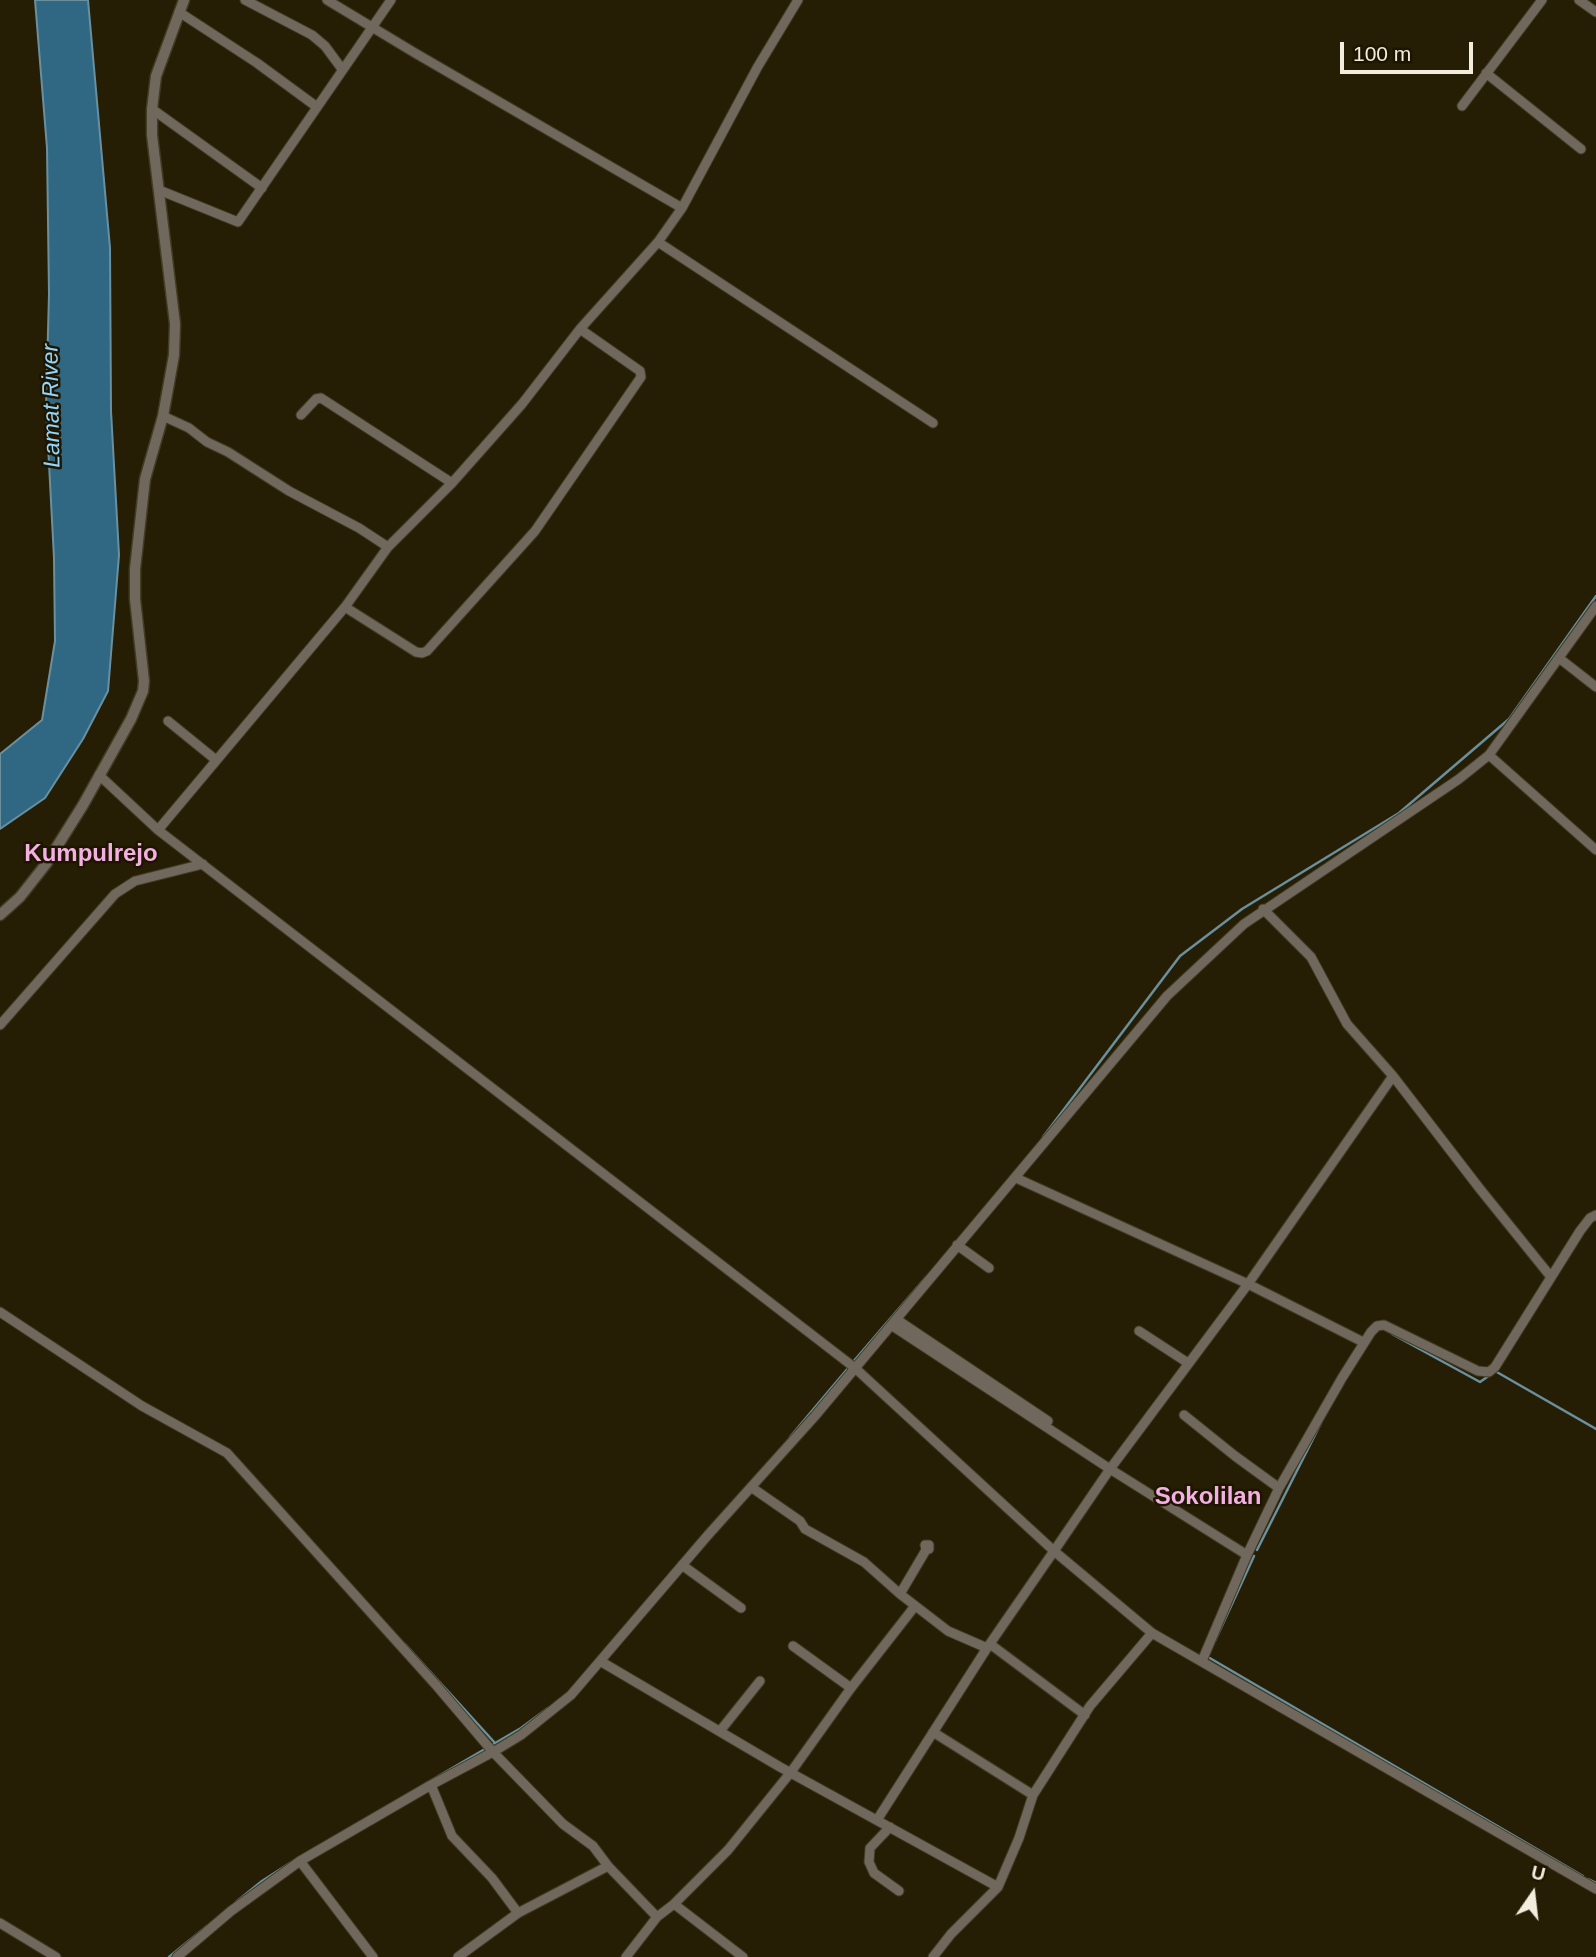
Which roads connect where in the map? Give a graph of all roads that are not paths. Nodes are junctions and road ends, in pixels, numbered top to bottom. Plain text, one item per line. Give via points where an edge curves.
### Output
1 (184, 0) edge
2 (245, 0) edge
3 (327, 0) edge
4 (391, 0) edge
5 (798, 0) edge
6 (1542, 0) edge
7 (1579, 0) edge
8 (179, 12) junction
9 (1596, 12) edge
10 (372, 27) junction
11 (342, 69) junction
12 (1486, 72) junction
13 (1462, 106) dead end
14 (317, 107) junction
15 (152, 109) junction
16 (1581, 149) dead end
17 (262, 188) junction
18 (159, 190) junction
19 (682, 208) junction
20 (658, 242) junction
21 (580, 329) junction
22 (301, 415) dead end
23 (163, 416) junction
24 (933, 423) dead end
25 (452, 483) junction
26 (388, 547) junction
27 (1596, 606) edge
28 (345, 607) junction
29 (1559, 658) junction
30 (1596, 687) edge
31 (168, 721) dead end
32 (1489, 755) junction
33 (216, 760) junction
34 (99, 775) junction
35 (158, 830) junction
36 (1596, 850) edge
37 (203, 864) junction
38 (1264, 909) junction
39 (0, 915) edge
40 (0, 1025) edge
41 (1393, 1076) junction
42 (1016, 1178) junction
43 (1596, 1215) edge
44 (957, 1245) junction
45 (989, 1268) dead end
46 (1551, 1278) junction
47 (1248, 1284) junction
48 (0, 1312) edge
49 (894, 1322) junction
50 (1139, 1331) dead end
51 (1363, 1342) junction
52 (847, 1363) junction
53 (1188, 1363) junction
54 (1184, 1415) dead end
55 (1112, 1467) junction
56 (751, 1487) junction
57 (1279, 1488) junction
58 (929, 1549) dead end
59 (1054, 1551) junction
60 (1249, 1553) junction
61 (682, 1565) junction
62 (900, 1594) junction
63 (915, 1606) junction
64 (741, 1608) dead end
65 (1152, 1633) junction
66 (793, 1646) dead end
67 (989, 1646) junction
68 (600, 1661) junction
69 (1202, 1661) junction
70 (760, 1681) dead end
71 (851, 1688) junction
72 (1085, 1715) junction
73 (720, 1731) junction
74 (933, 1732) junction
75 (490, 1748) junction
76 (791, 1772) junction
77 (430, 1785) junction
78 (1033, 1795) junction
79 (877, 1820) junction
80 (890, 1827) junction
81 (300, 1861) junction
82 (608, 1866) junction
83 (998, 1887) junction
84 (1596, 1889) edge
85 (899, 1891) dead end
86 (674, 1904) junction
87 (518, 1913) junction
88 (657, 1917) junction
89 (0, 1923) edge
90 (56, 1957) edge
91 (177, 1957) edge
92 (373, 1957) edge
93 (458, 1957) edge
94 (626, 1957) edge
95 (743, 1957) edge
96 (933, 1957) edge

1 - 8 street
2 - 11 street via 312,35
3 - 10 street
4 - 10 street
5 - 19 street
6 - 12 street
7 - 9 street
8 - 14 street
8 - 15 street via 156,76
10 - 11 street
10 - 19 street
11 - 14 street
12 - 13 street
12 - 16 street
14 - 17 street
15 - 17 street
15 - 18 street
17 - 18 street via 236,222
18 - 23 street via 175,324
19 - 20 street
20 - 21 street
20 - 24 street
21 - 25 street
21 - 28 street via 640,371 641,377 535,531 422,653
22 - 25 street via 321,398
23 - 26 street
23 - 34 street via 145,479 135,569 143,691
25 - 26 street
26 - 28 street
27 - 29 street
28 - 33 street
29 - 30 street
29 - 32 street
31 - 33 street
32 - 36 street
32 - 38 street
33 - 35 street
34 - 35 street
34 - 39 street via 47,864
35 - 37 street
37 - 40 street via 135,881 115,894
37 - 52 street
38 - 41 street via 1311,957 1347,1024
38 - 42 street via 1167,996
41 - 46 street
41 - 47 street
42 - 44 street
42 - 47 street
43 - 46 street via 1580,1231
44 - 45 street
44 - 49 street
46 - 51 street via 1489,1372 1478,1371 1384,1325 1377,1325
47 - 51 street
47 - 53 street
48 - 75 street via 142,1406 227,1453
49 - 52 street
49 - 55 street
50 - 53 street
51 - 57 street
52 - 56 street
52 - 59 street
53 - 55 street
54 - 57 street
55 - 59 street
55 - 60 street
56 - 61 street
56 - 62 street via 806,1529 864,1562
57 - 60 street
58 - 62 street via 925,1545
59 - 65 street
59 - 67 street
60 - 69 street
61 - 64 street
61 - 68 street
62 - 63 street
63 - 67 street via 948,1631
63 - 71 street
65 - 69 street
65 - 72 street
66 - 71 street
67 - 72 street
67 - 74 street
68 - 73 street
68 - 75 street via 571,1695 521,1735
69 - 84 street
70 - 73 street
71 - 76 street
72 - 78 street
73 - 76 street
74 - 78 street
74 - 79 street
75 - 77 street
75 - 82 street via 563,1824 593,1846
76 - 79 street
76 - 86 street via 729,1850
77 - 81 street
77 - 87 street via 453,1836
78 - 83 street
79 - 80 street
80 - 83 street
80 - 85 street via 870,1847 869,1862 874,1872
81 - 91 street
81 - 92 street
82 - 87 street
82 - 88 street
83 - 96 street
86 - 88 street
86 - 95 street
87 - 93 street
88 - 94 street
89 - 90 street

